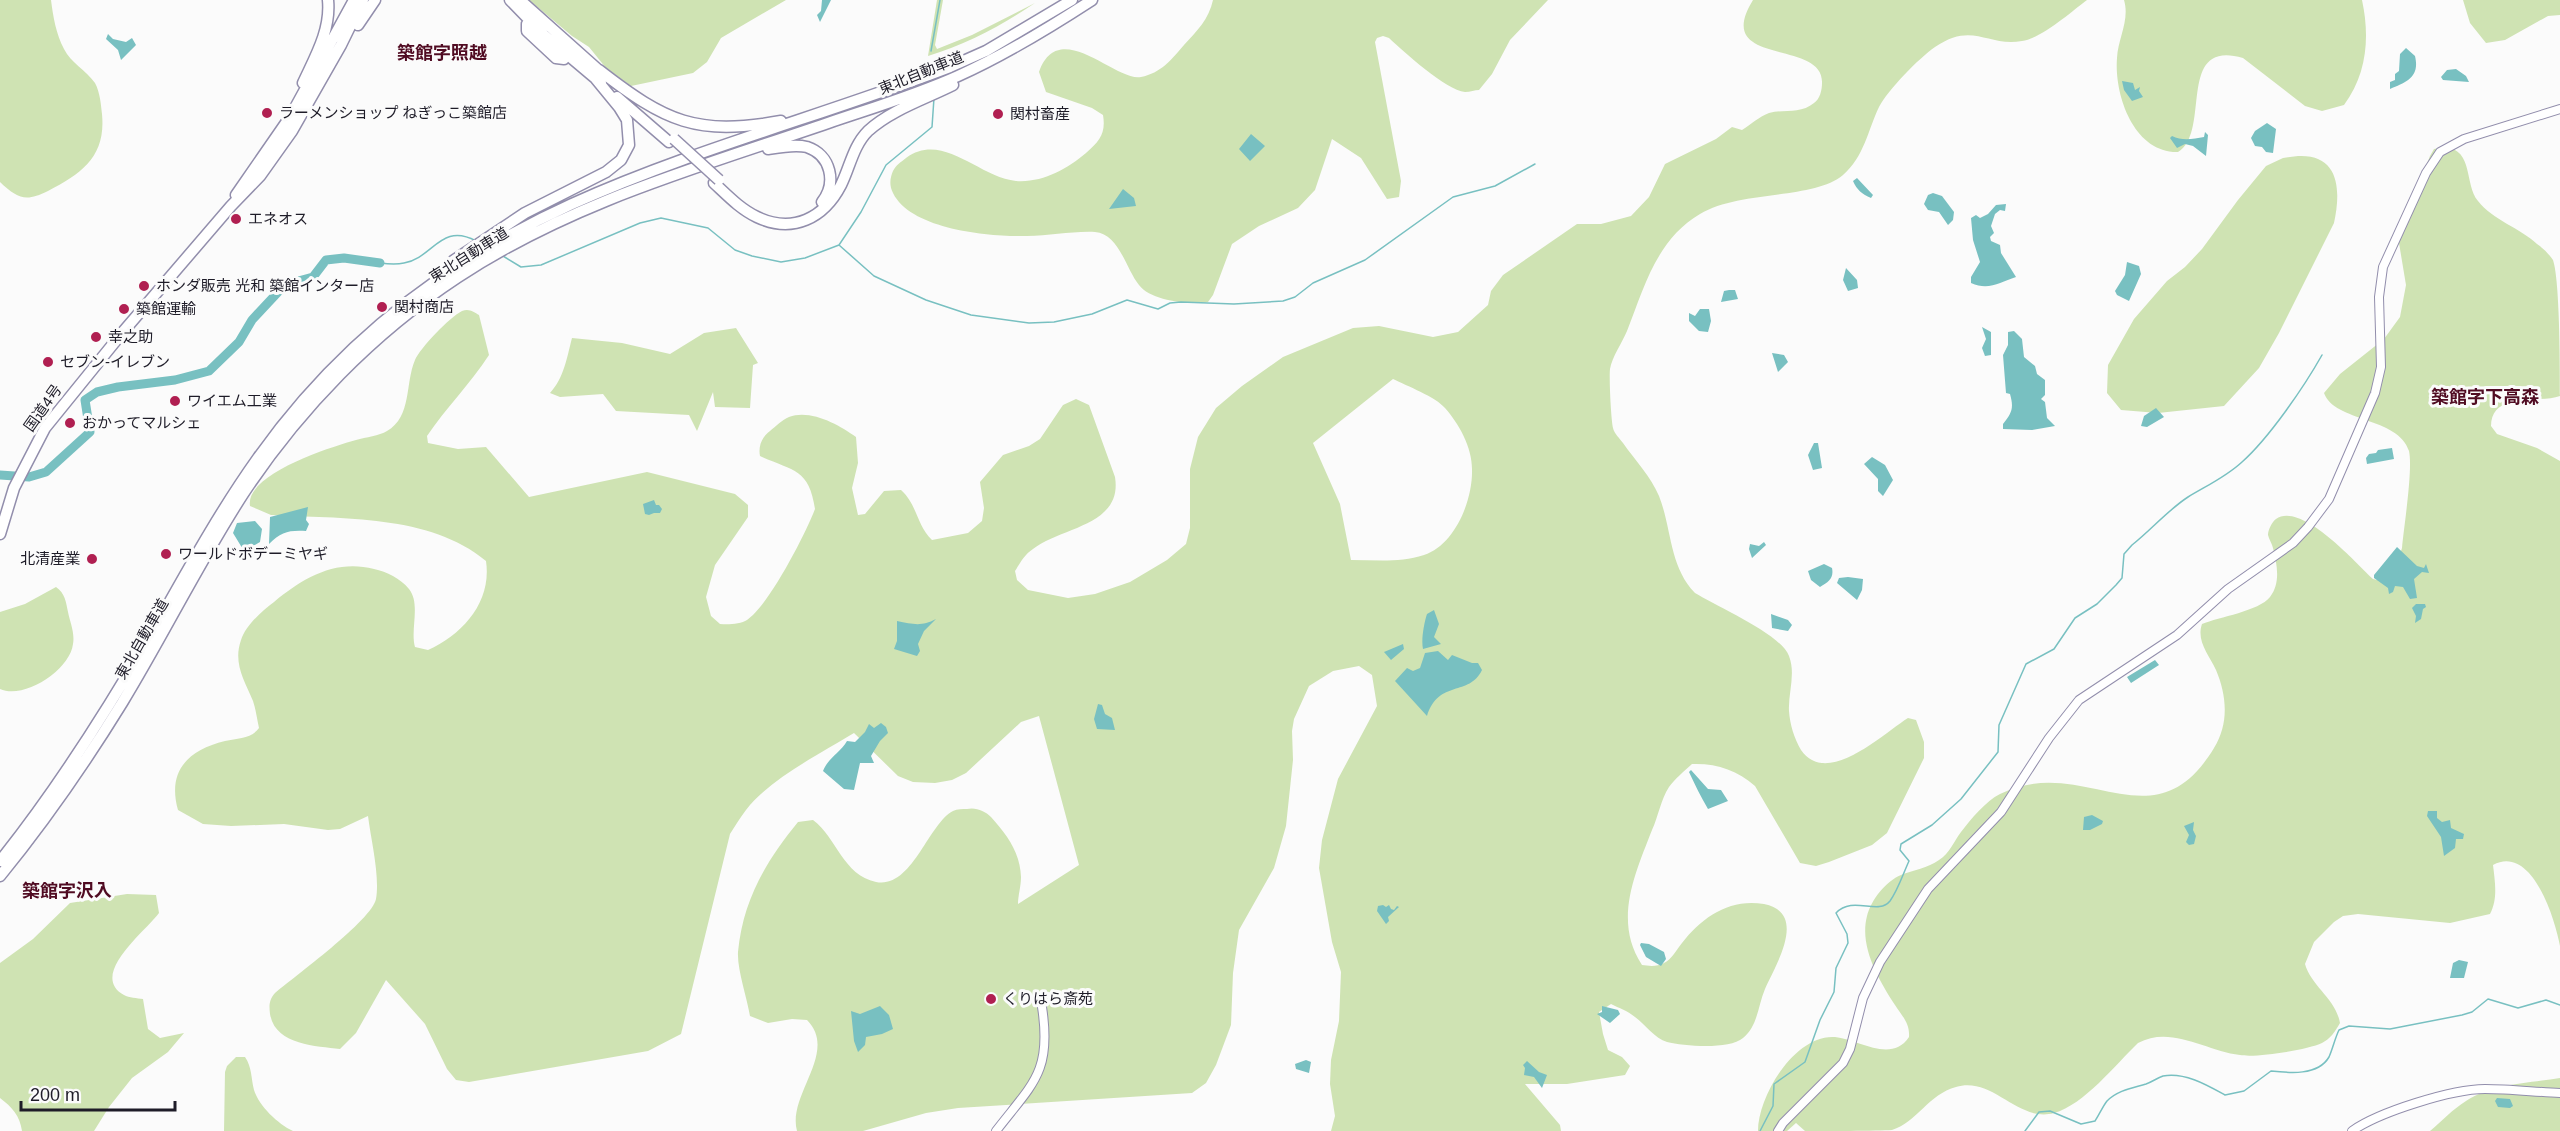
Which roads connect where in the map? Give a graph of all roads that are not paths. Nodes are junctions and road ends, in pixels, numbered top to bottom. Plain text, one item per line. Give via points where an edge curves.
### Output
1 (328, 0) edge
2 (354, 0) edge
3 (363, 0) edge
4 (375, 0) edge
5 (1072, 0) edge
6 (1092, 0) edge
7 (519, 8) edge
8 (1035, 35) junction
9 (576, 62) junction
10 (598, 75) junction
11 (848, 104) junction
12 (2560, 109) edge
13 (290, 117) junction
14 (292, 131) junction
15 (741, 153) junction
16 (716, 181) junction
17 (231, 206) junction
18 (494, 244) junction
19 (469, 260) junction
20 (0, 534) edge
21 (0, 861) edge
22 (0, 876) edge
23 (1042, 1007) dead end
24 (2560, 1093) edge
25 (996, 1131) edge
26 (1778, 1131) edge
27 (2352, 1131) edge

1 - 13 highway via 326,30
2 - 13 highway, 国道4号
3 - 14 highway, 国道4号
4 - 14 highway via 311,108
5 - 11 highway, 東北自動車道 via 968,59
6 - 8 highway, 東北自動車道
7 - 9 highway
7 - 9 highway via 564,59
7 - 10 highway via 570,44
8 - 15 highway, 東北自動車道 via 996,58 925,90
8 - 16 highway via 966,79 892,115 867,133 831,201 805,221 774,223 757,217 733,201
9 - 10 highway
10 - 11 highway via 674,119 712,128 757,125
10 - 16 highway
10 - 18 highway via 627,120 629,145 621,160 606,172 525,213
11 - 18 highway, 東北自動車道 via 630,179
12 - 26 street via 2464,139 2440,152 2426,173 2383,267 2379,297 2381,367 2375,393 2329,499 2293,543 2228,589 2177,634 2079,700 2001,812 1928,889 1880,962 1843,1063
13 - 17 highway, 国道4号
14 - 17 highway, 国道4号 via 260,176
15 - 16 highway via 790,146 813,150 829,169 828,193 808,214 779,218 754,209
15 - 18 highway, 東北自動車道 via 673,174
17 - 20 highway, 国道4号 via 45,428 14,488
18 - 19 highway, 東北自動車道
18 - 19 highway
19 - 21 highway, 東北自動車道 via 436,273 372,330 322,379 259,456 219,516 72,765
19 - 22 highway, 東北自動車道 via 372,344 329,386 278,446 226,522 78,772
23 - 25 street via 1045,1055 1036,1079
24 - 27 street via 2483,1089 2439,1097 2396,1110

